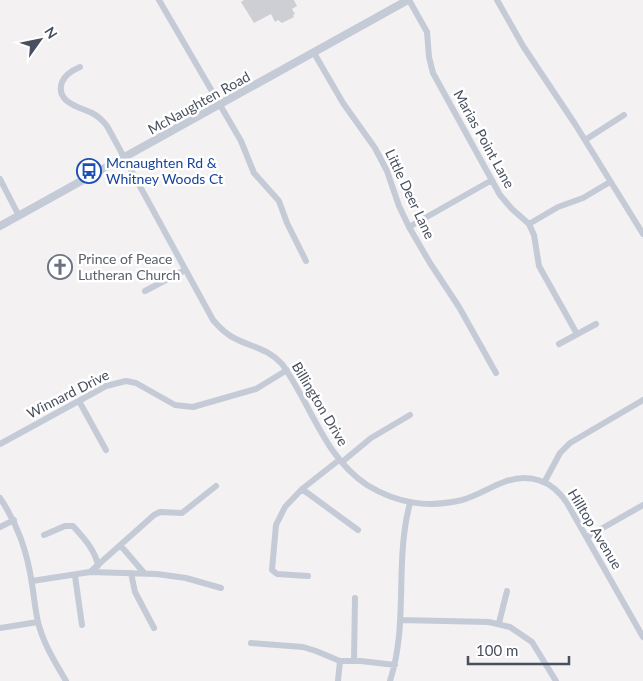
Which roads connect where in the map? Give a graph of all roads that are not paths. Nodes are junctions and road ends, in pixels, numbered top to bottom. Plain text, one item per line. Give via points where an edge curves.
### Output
1 (158, 0) edge
2 (409, 0) edge
3 (497, 0) edge
4 (314, 53) junction
5 (80, 67) dead end
6 (220, 106) junction
7 (624, 115) dead end
8 (585, 140) junction
9 (124, 158) junction
10 (0, 179) edge
11 (492, 180) junction
12 (610, 182) junction
13 (19, 216) junction
14 (529, 224) junction
15 (0, 226) edge
16 (409, 227) junction
17 (643, 234) edge
18 (306, 261) dead end
19 (185, 270) junction
20 (145, 291) dead end
21 (596, 324) dead end
22 (577, 334) junction
23 (559, 344) dead end
24 (287, 370) junction
25 (496, 373) dead end
26 (643, 400) edge
27 (79, 401) junction
28 (410, 414) dead end
29 (0, 444) edge
30 (106, 450) dead end
31 (341, 461) junction
32 (545, 482) junction
33 (216, 486) dead end
34 (302, 489) junction
35 (0, 498) edge
36 (410, 503) junction
37 (643, 506) edge
38 (14, 520) junction
39 (0, 527) edge
40 (358, 530) dead end
41 (44, 535) dead end
42 (587, 537) junction
43 (121, 546) junction
44 (98, 566) junction
45 (90, 572) junction
46 (130, 573) junction
47 (145, 574) junction
48 (75, 576) junction
49 (308, 576) dead end
50 (32, 582) junction
51 (221, 588) dead end
52 (506, 591) dead end
53 (356, 598) dead end
54 (400, 620) junction
55 (38, 622) junction
56 (499, 623) junction
57 (82, 625) dead end
58 (0, 628) edge
59 (154, 628) dead end
60 (643, 637) edge
61 (251, 643) dead end
62 (340, 661) junction
63 (354, 661) junction
64 (395, 665) junction
65 (66, 681) edge
66 (338, 681) edge
67 (390, 681) edge
68 (556, 681) edge

1 - 6 street
2 - 4 street, McNaughten Road
2 - 11 street, Marias Point Lane via 427,32 434,73
3 - 8 street
4 - 6 street, McNaughten Road
4 - 16 street, Little Deer Lane via 343,103 381,157
5 - 9 street, Billington Drive via 63,80 64,98 103,122
6 - 9 street, McNaughten Road
6 - 18 street via 241,141 254,174 279,201
7 - 8 street
8 - 12 street
9 - 13 street, McNaughten Road
9 - 19 street, Billington Drive
10 - 13 street
11 - 14 street, Marias Point Lane via 505,202
11 - 16 street
12 - 14 street
12 - 17 street
13 - 15 street, McNaughten Road
14 - 22 street via 539,266
16 - 25 street, Little Deer Lane
19 - 20 street
19 - 24 street, Billington Drive via 219,326 234,338 272,354
21 - 22 street
22 - 23 street
24 - 27 street, Winnard Drive via 256,389 193,407 175,405 146,387 126,381 106,386
24 - 31 street, Billington Drive via 322,434
26 - 32 street via 570,443 560,453
27 - 29 street, Winnard Drive
27 - 30 street
28 - 31 street
31 - 34 street
31 - 36 street, Billington Drive via 368,485
32 - 36 street via 513,479 464,499 421,505
32 - 42 street, Hilltop Avenue via 563,496
33 - 43 street via 185,511 154,515
34 - 40 street
34 - 49 street via 289,502 276,525 271,567 277,574
35 - 38 street
36 - 54 street via 401,554
37 - 42 street
38 - 39 street
38 - 50 street via 23,540
41 - 44 street via 73,526 97,558
42 - 60 street, Hilltop Avenue
43 - 44 street
43 - 47 street
44 - 45 street
45 - 46 street
45 - 48 street
46 - 47 street
46 - 59 street via 135,592
47 - 51 street via 186,578
48 - 50 street
48 - 57 street
50 - 55 street
52 - 56 street
53 - 63 street
54 - 56 street
54 - 64 street
55 - 58 street
55 - 65 street
56 - 68 street via 518,631 532,642
61 - 62 street via 303,647
62 - 63 street
62 - 66 street
63 - 64 street
64 - 67 street

